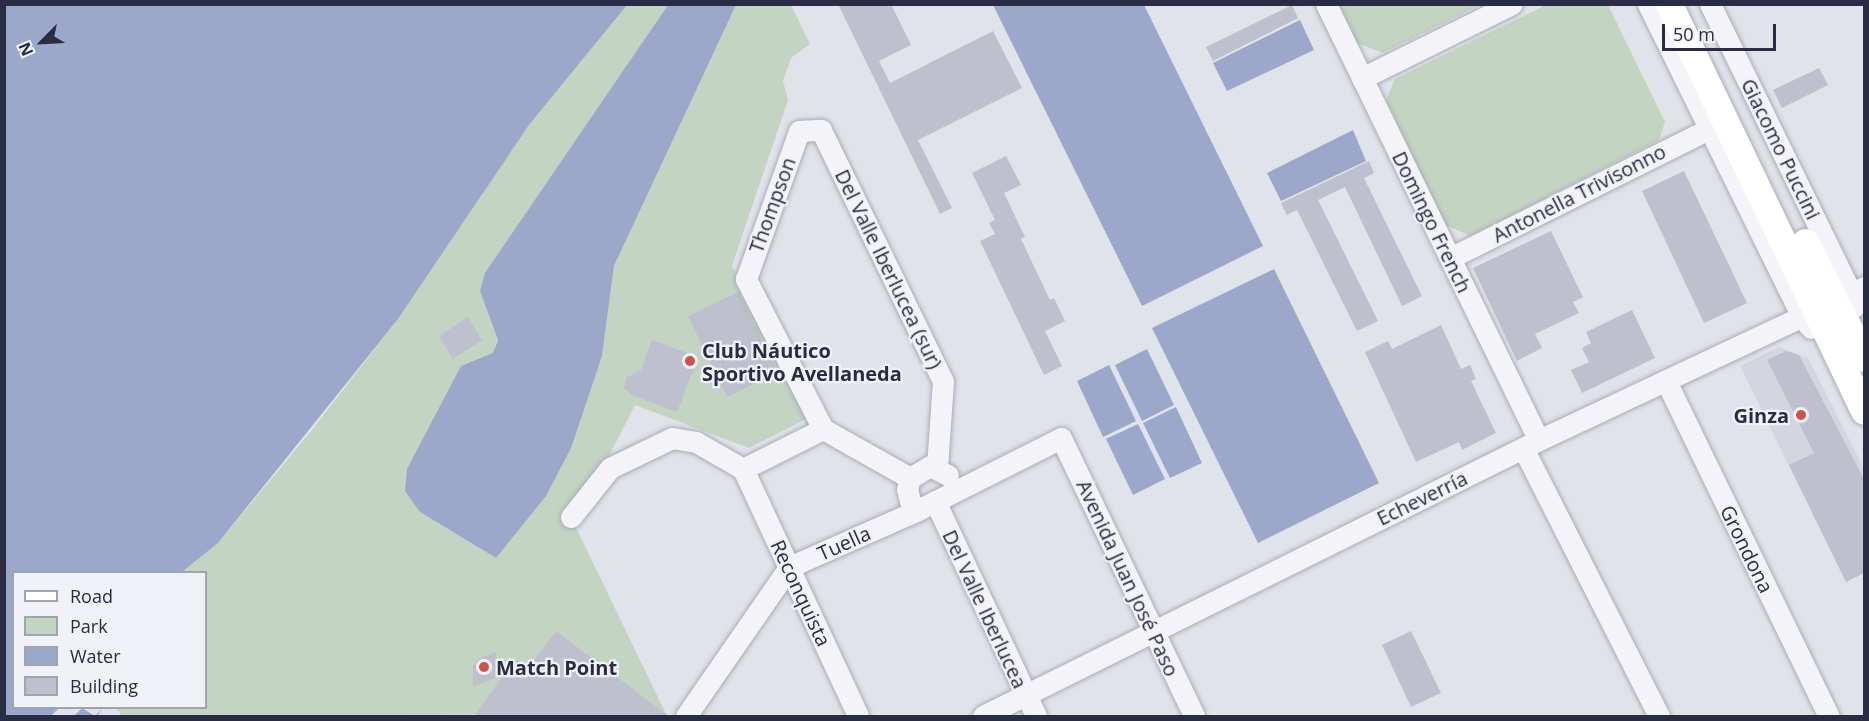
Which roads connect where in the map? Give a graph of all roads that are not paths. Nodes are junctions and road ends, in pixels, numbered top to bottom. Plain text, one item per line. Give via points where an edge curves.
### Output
1 (1326, 4) edge
2 (1512, 4) edge
3 (1648, 4) edge
4 (1690, 6) edge
5 (1362, 78) junction
6 (1709, 129) junction
7 (799, 131) joint
8 (1750, 169) junction
9 (1744, 201) junction
10 (1450, 258) junction
11 (1834, 301) edge
12 (1857, 359) edge
13 (1666, 381) junction
14 (1864, 411) edge
15 (823, 429) junction
16 (1061, 438) joint
17 (1531, 444) junction
18 (937, 467) junction
19 (743, 469) junction
20 (910, 478) junction
21 (936, 501) junction
22 (571, 517) dead end
23 (789, 567) junction
24 (1153, 631) junction
25 (1026, 695) junction
26 (686, 717) edge
27 (858, 717) edge
28 (983, 717) edge
29 (1036, 717) edge
30 (1194, 717) edge
31 (1659, 717) edge
32 (1829, 717) edge

1 - 5 street, Domingo French
2 - 5 street
3 - 6 street
4 - 8 main road
4 - 11 main road
5 - 10 street, Domingo French
6 - 9 street
6 - 10 street, Antonella Trivisonno
7 - 15 street, Thompson via 746,279
7 - 18 street, Del Valle Iberlucea (sur) via 820,130 944,381
8 - 9 main road
8 - 11 main road
9 - 11 street
10 - 17 street, Domingo French
11 - 12 main road
11 - 12 street
11 - 13 street, Echeverría
12 - 14 main road
13 - 17 street, Echeverría
13 - 32 street, Grondona
15 - 19 street
15 - 20 street
16 - 21 street, Tuella
16 - 24 street, Avenida Juan José Paso
17 - 24 street, Echeverría
17 - 31 street, Domingo French
18 - 20 street via 922,468
18 - 21 street, Del Valle Iberlucea via 952,481
19 - 22 street via 696,442 672,438 610,468
19 - 23 street, Reconquista
20 - 21 street, Del Valle Iberlucea via 907,489
21 - 23 street, Tuella
21 - 25 street, Del Valle Iberlucea
23 - 26 street
23 - 27 street, Reconquista
24 - 25 street, Echeverría
24 - 30 street, Avenida Juan José Paso
25 - 28 street, Echeverría
25 - 29 street, Del Valle Iberlucea

